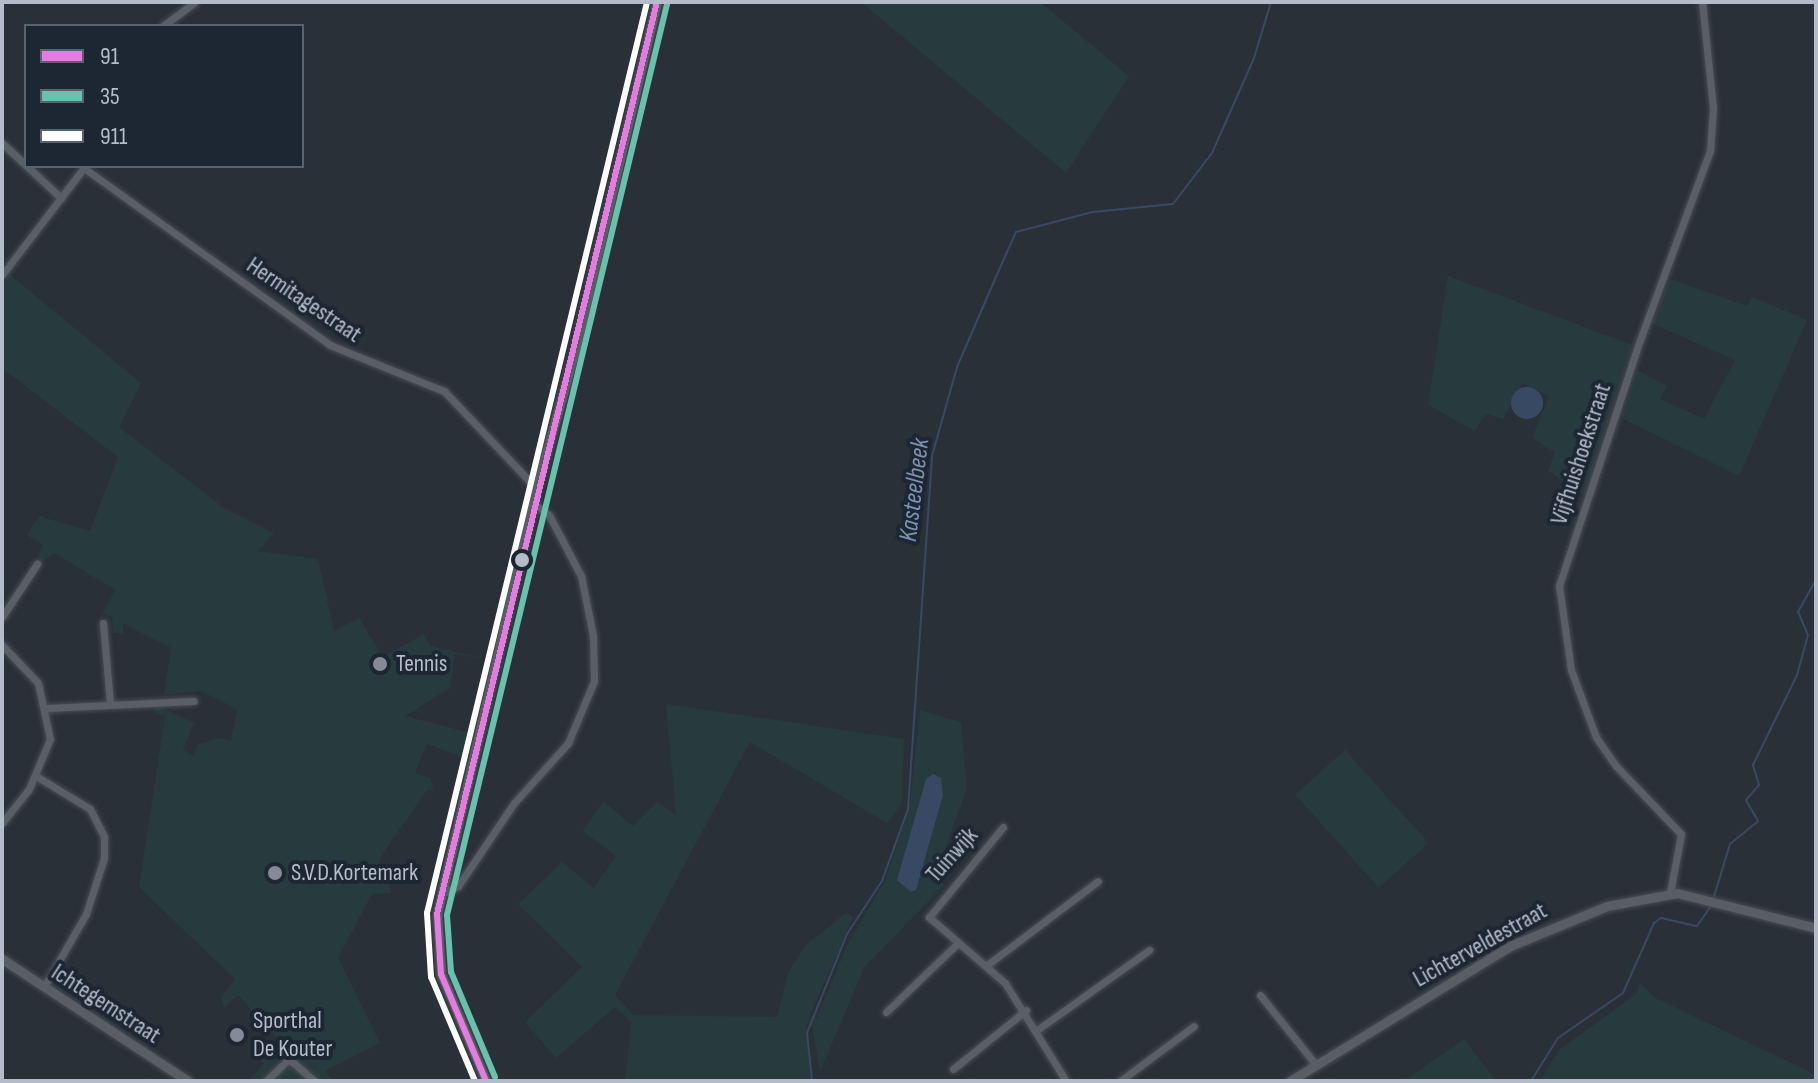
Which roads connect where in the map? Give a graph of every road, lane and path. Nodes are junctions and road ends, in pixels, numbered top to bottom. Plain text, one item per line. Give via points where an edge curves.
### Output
1 (195, 2) edge
2 (657, 2) edge
3 (1702, 2) edge
4 (166, 24) edge
5 (2, 143) edge
6 (24, 164) edge
7 (29, 168) edge
8 (84, 168) edge
9 (86, 168) edge
10 (61, 198) junction
11 (2, 275) edge
12 (536, 488) junction
13 (533, 503) junction
14 (37, 564) dead end
15 (2, 617) edge
16 (103, 623) dead end
17 (2, 645) edge
18 (194, 701) dead end
19 (110, 703) junction
20 (46, 708) junction
21 (36, 776) junction
22 (2, 823) edge
23 (1003, 827) dead end
24 (1098, 881) dead end
25 (1670, 893) junction
26 (441, 894) junction
27 (1816, 928) edge
28 (958, 943) junction
29 (1149, 950) dead end
30 (2, 959) edge
31 (987, 965) junction
32 (44, 987) junction
33 (1260, 995) dead end
34 (1026, 1010) junction
35 (886, 1012) dead end
36 (1194, 1026) dead end
37 (1037, 1030) junction
38 (1316, 1065) junction
39 (953, 1069) dead end
40 (188, 1081) edge
41 (266, 1081) edge
42 (314, 1081) edge
43 (486, 1081) edge
44 (1066, 1081) edge
45 (1120, 1081) edge
46 (1290, 1081) edge

1 - 4 street
2 - 12 street via 574,355
3 - 25 street, Vijfhuishoekstraat via 1713,108 1710,151 1640,340 1559,586 1569,659 1596,737 1616,766 1681,834
5 - 6 street
7 - 10 street
8 - 10 street
9 - 12 street, Hermitagestraat via 330,345 444,391
10 - 11 street
12 - 13 street
13 - 26 street
13 - 26 street via 549,515 581,576 593,636 594,681 568,743 514,803 458,886
14 - 15 street
16 - 19 street
17 - 20 street via 38,683
18 - 19 street
19 - 20 street
20 - 21 street via 50,739
21 - 22 street
21 - 32 street via 90,809 104,837 104,858 86,914
23 - 28 street, Tuinwijk via 929,912 931,924
24 - 31 street
25 - 27 street, Lichterveldestraat via 1707,897
25 - 38 street, Lichterveldestraat via 1607,906 1531,936
26 - 43 street via 436,934 441,974
28 - 31 street, Tuinwijk
28 - 35 street
29 - 37 street
30 - 32 street, Ichtegemstraat
31 - 34 street, Tuinwijk
32 - 40 street, Ichtegemstraat
33 - 38 street
34 - 37 street, Tuinwijk
34 - 39 street
36 - 45 street
37 - 44 street, Tuinwijk
38 - 46 street, Lichterveldestraat
41 - 42 street via 289,1059

